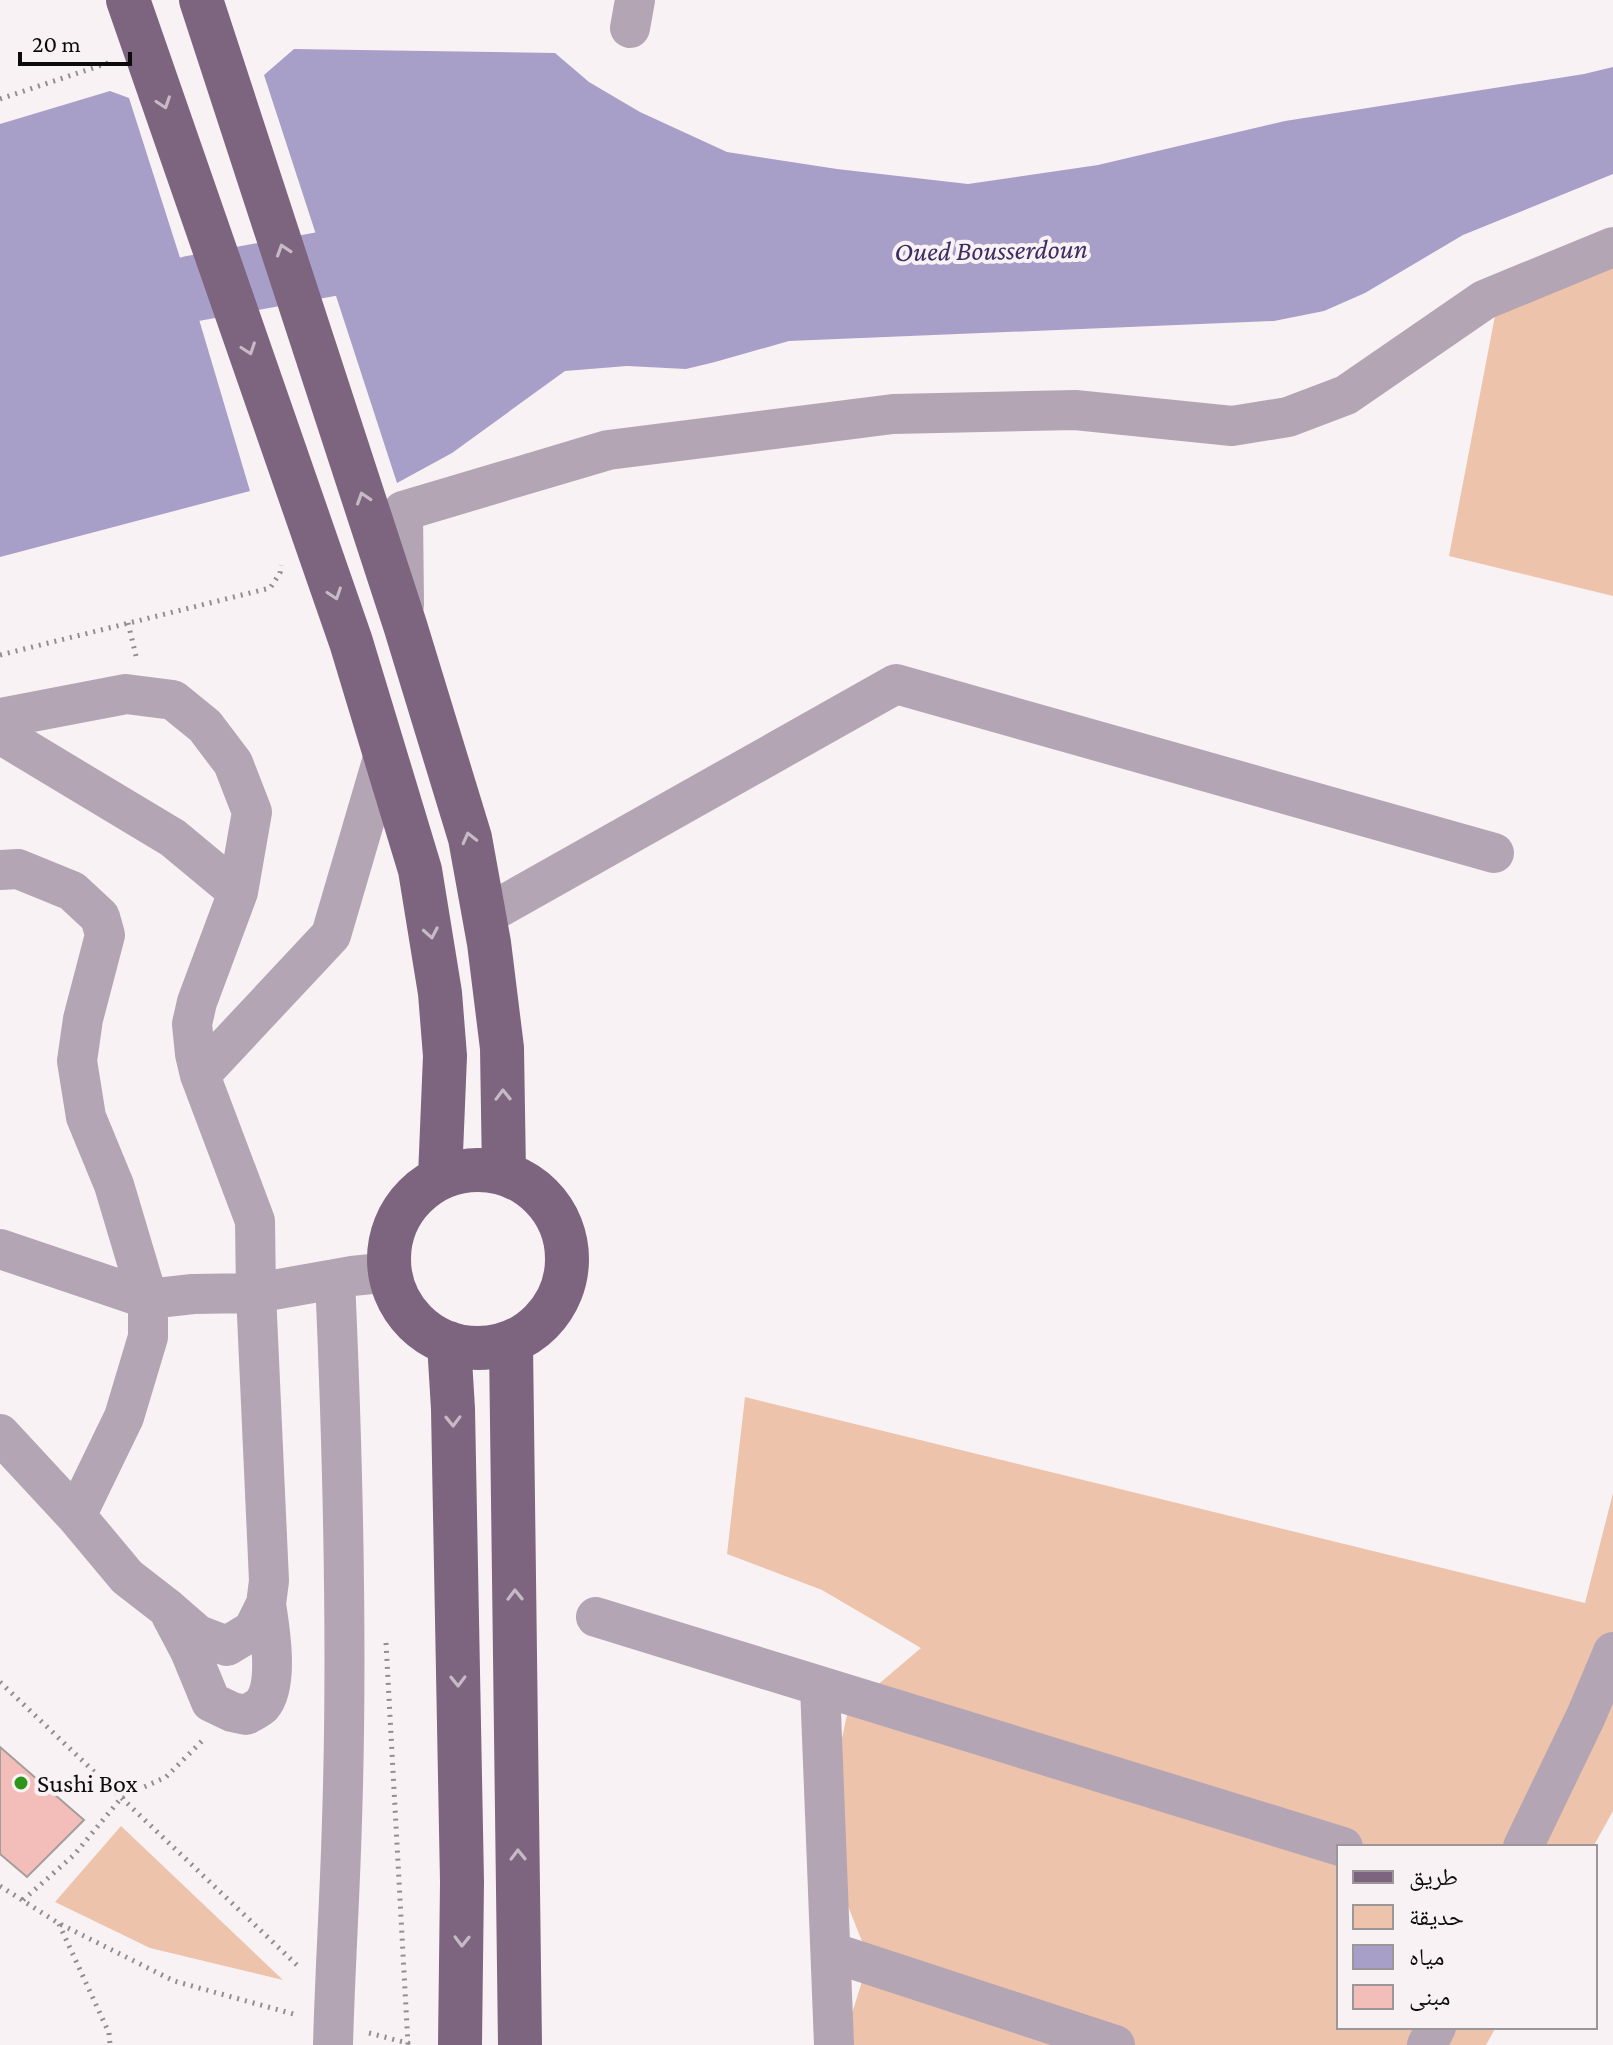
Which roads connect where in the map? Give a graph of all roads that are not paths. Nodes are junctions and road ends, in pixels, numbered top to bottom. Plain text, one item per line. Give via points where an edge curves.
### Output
1 (201, 0) edge
2 (128, 2) edge
3 (1613, 247) edge
4 (405, 625) junction
5 (0, 718) edge
6 (0, 734) edge
7 (385, 751) junction
8 (1494, 853) dead end
9 (0, 870) edge
10 (238, 892) junction
11 (484, 916) junction
12 (200, 1075) junction
13 (504, 1173) junction
14 (440, 1177) junction
15 (0, 1249) edge
16 (391, 1272) junction
17 (335, 1279) junction
18 (256, 1293) junction
19 (148, 1299) junction
20 (449, 1343) junction
21 (511, 1344) junction
22 (0, 1434) edge
23 (76, 1516) junction
24 (266, 1604) junction
25 (167, 1608) junction
26 (596, 1617) dead end
27 (1613, 1652) edge
28 (820, 1686) junction
29 (1337, 1845) edge
30 (1524, 1845) edge
31 (831, 1952) junction
32 (334, 2023) edge
33 (460, 2045) edge
34 (520, 2045) edge
35 (834, 2045) edge
36 (1115, 2045) edge

4 -> 1 main road
2 -> 7 main road
3 - 4 street via 1484,300 1346,395 1288,417 1232,426 1075,410 893,414 608,450 403,511
11 -> 4 main road via 470,838
5 - 10 street via 126,694 173,700 205,726 233,763 252,812
6 - 10 street via 173,838
7 - 12 street via 331,935
7 -> 14 main road via 420,870 440,993 445,1056
8 - 11 street via 896,684
9 - 19 street via 18,869 72,891 100,917 105,935 77,1061 86,1117 114,1185
10 - 12 street via 192,1024
13 -> 11 main road via 502,1048
12 - 18 street via 255,1221
13 - 14 main road via 472,1169
13 - 21 main road via 532,1187 559,1218 568,1268 560,1299 538,1327
14 - 16 main road via 414,1195 394,1226 388,1256
15 - 19 street
16 - 17 street
16 - 20 main road via 393,1289 409,1316
17 - 18 street
17 - 32 street via 345,1636
18 - 19 street
18 - 24 street
19 - 23 street via 148,1337 124,1417
20 - 21 main road via 462,1348
20 -> 33 main road via 461,1794
34 -> 21 main road
22 - 23 street
23 - 25 street via 127,1577
24 - 25 street via 253,1630 227,1646 198,1635
24 - 25 street via 272,1643 270,1688 261,1706 246,1715 211,1702
26 - 28 street
27 - 30 street
28 - 29 street
28 - 31 street
31 - 35 street
31 - 36 street

